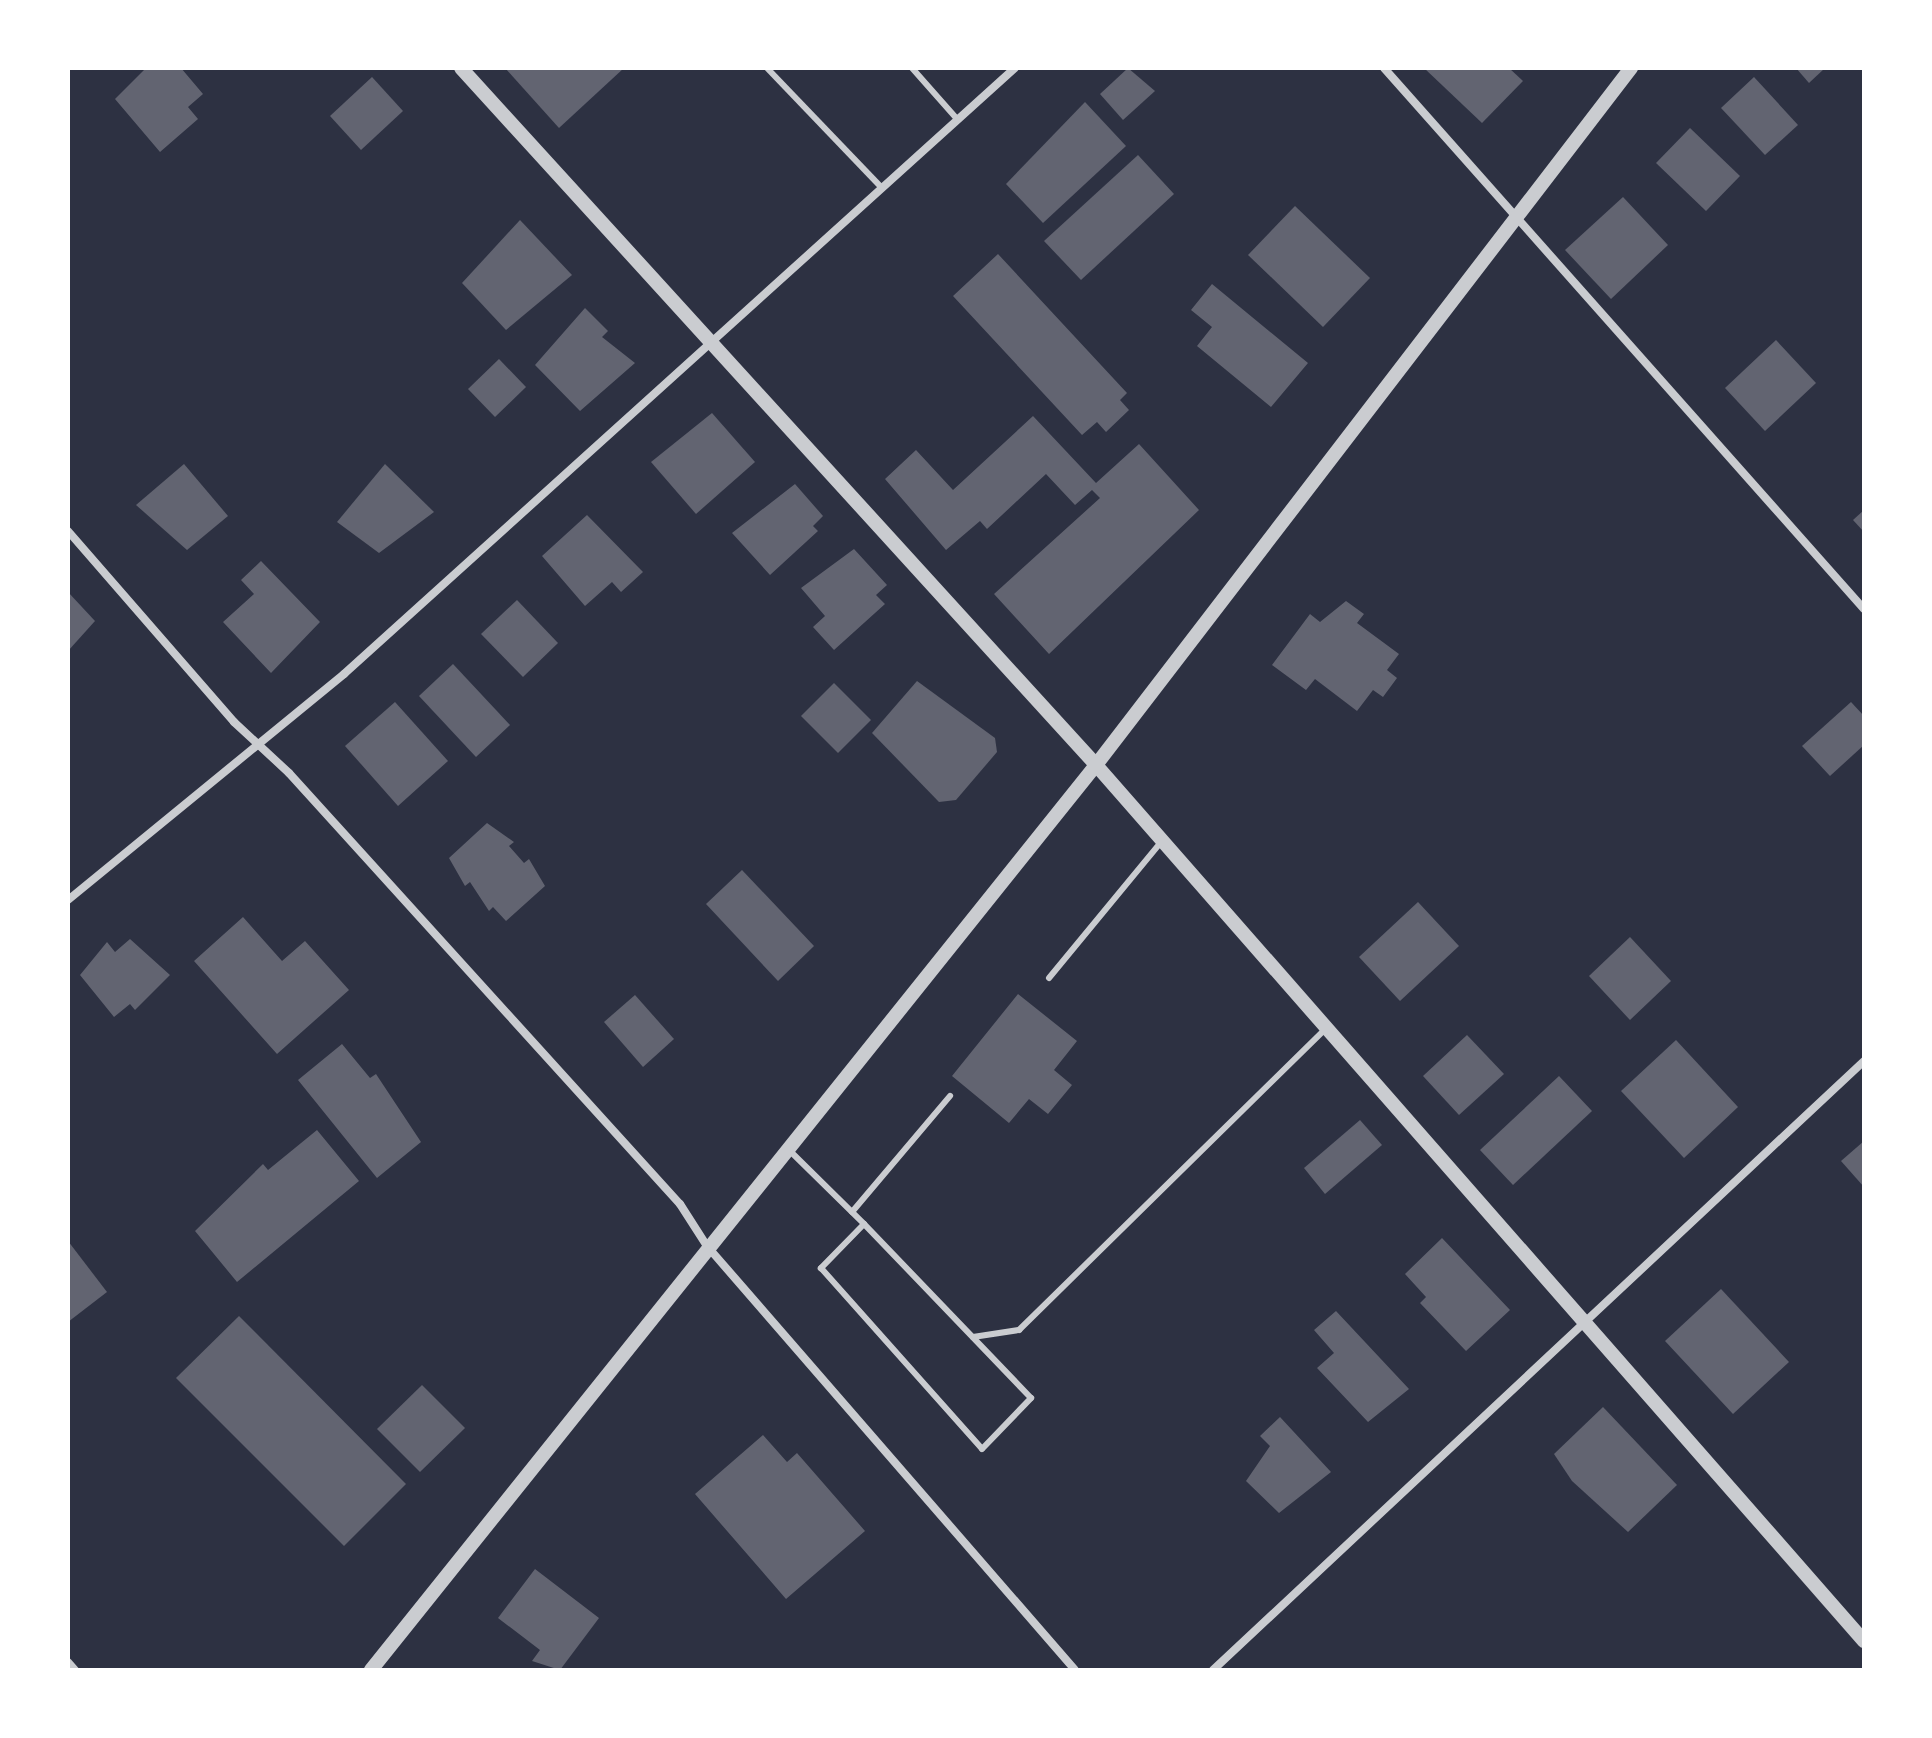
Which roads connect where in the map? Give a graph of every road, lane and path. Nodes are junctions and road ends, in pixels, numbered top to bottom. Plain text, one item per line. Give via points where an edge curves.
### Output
1 (461, 68) edge
2 (767, 68) edge
3 (912, 68) edge
4 (1015, 68) edge
5 (1384, 68) edge
6 (1631, 68) edge
7 (958, 120) junction
8 (882, 188) junction
9 (1518, 216) junction
10 (712, 343) junction
11 (68, 531) edge
12 (1864, 609) edge
13 (260, 746) junction
14 (1096, 765) junction
15 (1162, 841) junction
16 (68, 900) edge
17 (1049, 978) dead end
18 (1326, 1027) junction
19 (1864, 1061) edge
20 (950, 1096) dead end
21 (786, 1148) junction
22 (852, 1212) junction
23 (864, 1224) junction
24 (707, 1246) junction
25 (1584, 1320) junction
26 (973, 1337) junction
27 (1864, 1641) edge
28 (68, 1662) edge
29 (75, 1670) edge
30 (371, 1670) edge
31 (1075, 1670) edge
32 (1213, 1670) edge

1 - 10 street
2 - 8 lane
3 - 7 lane
4 - 7 street
5 - 9 street
6 - 9 street
7 - 8 street
8 - 10 street
9 - 12 street
9 - 14 street
10 - 13 street
10 - 14 street
11 - 13 street
13 - 16 street
13 - 24 street via 680,1204
14 - 15 street
14 - 21 street
15 - 17 lane
15 - 18 street
18 - 25 street
18 - 26 lane via 1019,1330
19 - 25 street
20 - 22 lane
21 - 22 lane
21 - 24 street
22 - 23 lane
23 - 26 lane
23 - 26 lane via 821,1268 982,1449 1031,1398
24 - 30 street
24 - 31 street
25 - 27 street
25 - 32 street
28 - 29 street

